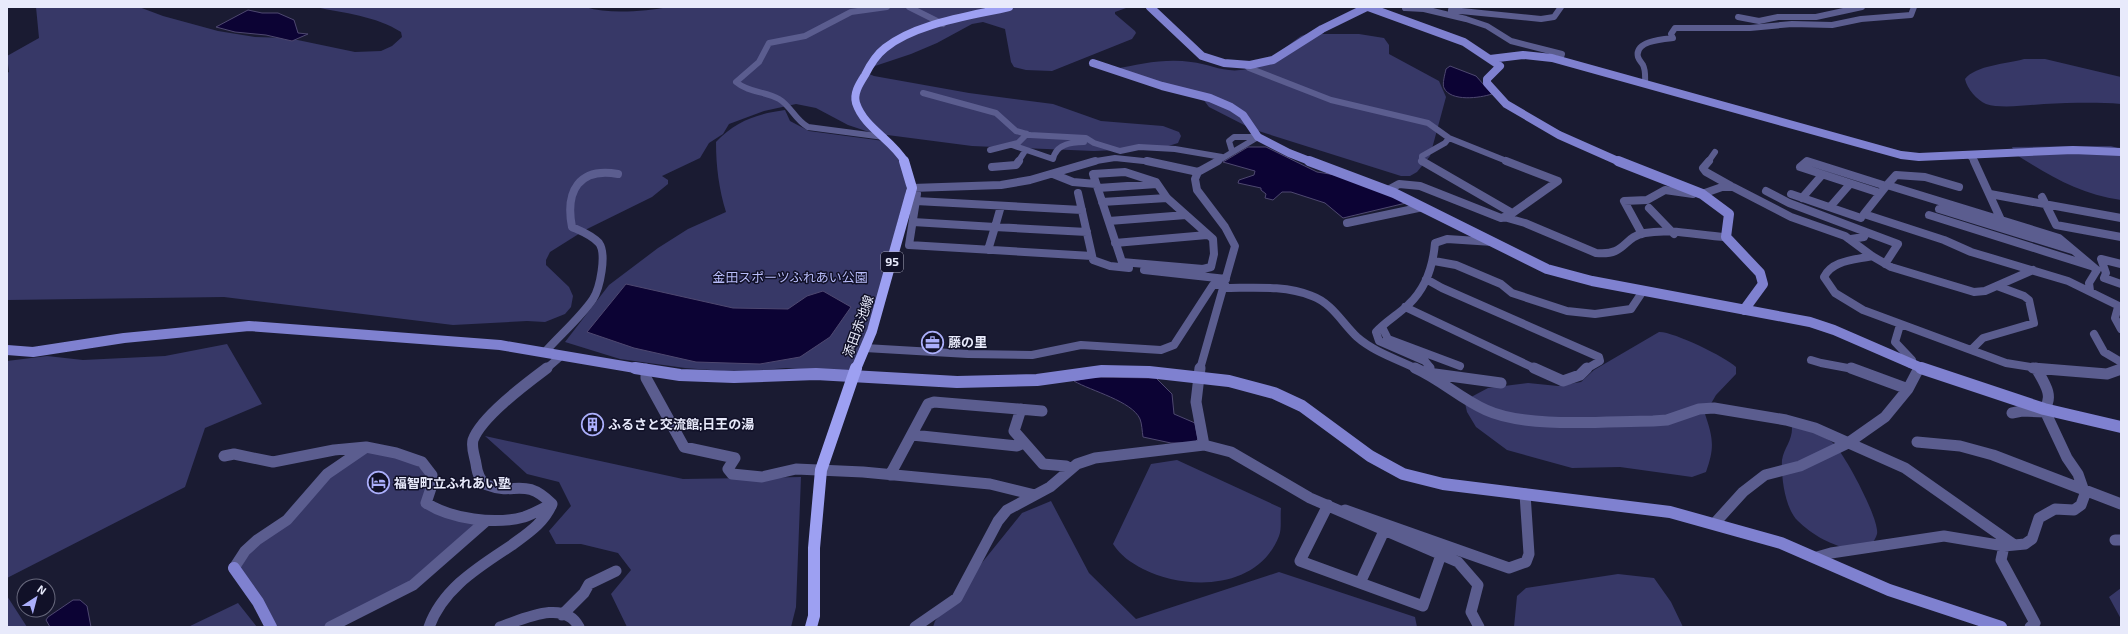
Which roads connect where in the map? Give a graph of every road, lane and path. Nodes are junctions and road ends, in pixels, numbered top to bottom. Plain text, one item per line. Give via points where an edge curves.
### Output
1 (887, 7) edge
2 (909, 7) edge
3 (1009, 7) edge
4 (1150, 7) edge
5 (1368, 7) edge
6 (1423, 7) edge
7 (1561, 7) edge
8 (1862, 7) edge
9 (1914, 7) edge
10 (1405, 8) edge
11 (1738, 17) dead end
12 (1407, 22) junction
13 (943, 24) junction
14 (1490, 59) junction
15 (1560, 60) junction
16 (1093, 64) dead end
17 (1246, 65) junction
18 (1645, 84) junction
19 (923, 93) dead end
20 (1027, 134) junction
21 (884, 137) junction
22 (1258, 137) junction
23 (1449, 138) junction
24 (1092, 142) junction
25 (1012, 145) junction
26 (990, 150) dead end
27 (1024, 151) junction
28 (1232, 151) junction
29 (1715, 152) dead end
30 (2121, 152) edge
31 (1969, 155) junction
32 (1222, 156) junction
33 (992, 167) dead end
34 (1198, 172) junction
35 (1845, 173) junction
36 (618, 174) dead end
37 (1052, 174) junction
38 (1822, 174) junction
39 (1838, 180) junction
40 (1158, 184) junction
41 (1850, 184) junction
42 (1097, 186) junction
43 (1887, 186) junction
44 (1732, 187) junction
45 (1958, 187) dead end
46 (1388, 190) junction
47 (1766, 191) dead end
48 (1880, 193) junction
49 (1078, 194) dead end
50 (1702, 194) junction
51 (1791, 194) dead end
52 (1990, 194) junction
53 (915, 195) junction
54 (1168, 198) junction
55 (1802, 198) junction
56 (2044, 200) junction
57 (1102, 202) junction
58 (1001, 206) junction
59 (1941, 206) junction
60 (1423, 207) junction
61 (1830, 207) junction
62 (1649, 208) dead end
63 (1082, 210) junction
64 (1727, 212) junction
65 (1512, 213) junction
66 (1964, 213) junction
67 (1186, 215) junction
68 (1862, 216) junction
69 (911, 217) junction
70 (1504, 217) junction
71 (2121, 218) edge
72 (1108, 221) junction
73 (1347, 224) dead end
74 (1845, 224) junction
75 (1958, 224) junction
76 (1999, 224) junction
77 (995, 227) junction
78 (1087, 232) junction
79 (1866, 232) junction
80 (1642, 234) junction
81 (1674, 234) junction
82 (1207, 235) junction
83 (1993, 235) junction
84 (1726, 237) junction
85 (2121, 237) edge
86 (1850, 239) junction
87 (2037, 240) junction
88 (1493, 242) junction
89 (1116, 243) junction
90 (988, 250) junction
91 (1092, 256) junction
92 (1872, 256) junction
93 (1434, 261) junction
94 (1885, 264) junction
95 (2121, 264) edge
96 (2093, 266) junction
97 (1156, 268) junction
98 (2032, 270) junction
99 (1426, 279) junction
100 (1225, 283) junction
101 (2121, 284) edge
102 (1997, 286) junction
103 (1643, 291) junction
104 (2090, 291) junction
105 (1405, 307) junction
106 (2120, 307) edge
107 (1744, 310) junction
108 (1900, 325) junction
109 (1382, 327) junction
110 (2121, 329) edge
111 (2094, 334) dead end
112 (864, 348) junction
113 (7, 350) edge
114 (1971, 350) junction
115 (545, 352) junction
116 (561, 356) junction
117 (1811, 360) dead end
118 (2121, 362) edge
119 (1460, 366) dead end
120 (1915, 366) junction
121 (2036, 368) junction
122 (646, 369) junction
123 (2121, 369) edge
124 (1427, 373) junction
125 (853, 375) junction
126 (1198, 376) junction
127 (1501, 383) dead end
128 (1908, 389) junction
129 (1020, 409) junction
130 (1042, 411) dead end
131 (2045, 411) junction
132 (2012, 414) dead end
133 (2121, 427) edge
134 (912, 435) junction
135 (1918, 442) dead end
136 (1024, 443) junction
137 (1848, 443) junction
138 (1204, 445) junction
139 (366, 447) junction
140 (224, 456) dead end
141 (1071, 468) junction
142 (821, 470) junction
143 (890, 475) junction
144 (2083, 489) junction
145 (1525, 494) junction
146 (1035, 495) junction
147 (552, 504) junction
148 (2121, 504) edge
149 (1329, 506) junction
150 (486, 521) junction
151 (1714, 524) junction
152 (1384, 531) junction
153 (2009, 545) junction
154 (1441, 555) junction
155 (1817, 557) junction
156 (234, 568) joint
157 (616, 571) dead end
158 (1360, 583) junction
159 (562, 615) junction
160 (1998, 626) edge
161 (271, 627) edge
162 (330, 627) edge
163 (429, 627) edge
164 (500, 627) edge
165 (579, 627) edge
166 (811, 627) edge
167 (915, 627) edge
168 (1479, 627) edge
169 (2030, 627) edge

1 - 21 street via 851,12 805,36 769,43 759,62 736,82 739,86 778,98 791,109 799,123 808,127
2 - 13 street
3 - 13 main road, 添田赤池線 / 95
4 - 17 street via 1202,56 1224,63
5 - 12 street
5 - 17 street via 1322,29 1273,60
6 - 7 street via 1541,19 1554,17
8 - 11 street via 1816,17 1778,17 1759,21
9 - 18 street via 1911,15 1861,19 1832,25 1675,28 1671,34 1673,38 1649,43 1640,47 1637,52 1645,68
10 - 12 street
10 - 15 street via 1424,9 1478,22 1511,41 1562,54
12 - 14 street via 1464,42
13 - 21 main road, 添田赤池線 / 95 via 910,34 886,47 876,56 859,83 855,97 857,106
14 - 15 street via 1523,54
14 - 50 street via 1500,68 1486,79 1487,83 1506,104 1559,135 1651,176
15 - 18 street
16 - 22 street via 1210,98 1231,107 1243,115
17 - 23 street via 1318,96 1428,123
18 - 31 street via 1901,155
19 - 20 street via 996,113 1016,131
20 - 24 street via 1072,136 1086,138
20 - 25 street
21 - 53 main road, 添田赤池線 / 95 via 908,168
22 - 28 street
22 - 28 street via 1234,137 1228,141
22 - 46 street via 1307,161
23 - 65 street via 1422,156 1422,162
23 - 65 street via 1558,181
24 - 27 street via 1064,144 1055,152 1053,159
24 - 32 street via 1120,151 1139,147
25 - 26 street
25 - 27 street
27 - 33 street via 1016,165
28 - 32 street
29 - 44 street via 1703,168
30 - 31 street via 2073,150
31 - 52 street via 1974,160
32 - 34 street
34 - 37 street via 1128,157 1097,160
34 - 100 street via 1195,179 1197,190 1225,227 1235,246
35 - 38 street via 1807,161 1800,167
35 - 39 street
35 - 43 street
36 - 115 street via 604,171 588,174 579,180 572,191 572,227 600,244 601,275 593,300
37 - 42 street via 1070,182
37 - 53 street via 1003,186
38 - 39 street
38 - 55 street
39 - 41 street
40 - 42 street
40 - 42 street via 1125,172 1093,174
40 - 54 street
41 - 48 street
41 - 61 street
42 - 57 street
43 - 45 street via 1896,175 1925,177
43 - 48 street
43 - 59 street
44 - 50 street via 1722,187
44 - 86 street via 1791,217
46 - 60 street
46 - 70 street via 1398,184 1408,184
47 - 74 street via 1789,203
48 - 68 street
49 - 63 street
50 - 64 street
51 - 55 street
52 - 56 street
52 - 76 street
53 - 58 street
53 - 69 main road, 添田赤池線 / 95
53 - 69 street
54 - 57 street
54 - 67 street
55 - 61 street
56 - 71 street
56 - 85 street via 2056,225
57 - 72 street
58 - 63 street
58 - 77 street
59 - 66 street
59 - 75 street via 1932,216
60 - 73 street
60 - 88 street
61 - 68 street
62 - 81 street
63 - 78 street
64 - 80 street via 1685,191 1665,190 1647,200 1624,201
64 - 84 street via 1729,222
65 - 70 street
66 - 75 street
66 - 76 street
67 - 72 street
67 - 82 street
68 - 74 street
68 - 98 street
69 - 77 street
69 - 90 street via 909,245
69 - 112 main road, 添田赤池線 / 95
70 - 80 street via 1608,256 1618,253
72 - 89 street
74 - 79 street
75 - 83 street
76 - 83 street
76 - 87 street
77 - 78 street
77 - 90 street
78 - 91 street
79 - 86 street via 1864,237
79 - 94 street via 1898,244
80 - 81 street
81 - 84 street
82 - 89 street
82 - 97 street via 1213,239 1214,254 1211,267
83 - 87 street
84 - 107 street via 1760,273 1763,284
86 - 92 street
87 - 96 street
87 - 96 street via 2059,238
88 - 93 street via 1439,240 1435,243
88 - 103 street via 1547,269
89 - 97 street via 1122,262
90 - 91 street
91 - 97 street via 1093,260 1110,266
92 - 94 street
92 - 108 street via 1828,269 1824,278 1827,286 1844,299
93 - 99 street
93 - 103 street via 1456,265 1533,301 1584,314 1632,309
94 - 102 street via 1974,292
95 - 101 street via 2101,259 2106,273 2104,278
96 - 104 street via 2097,270 2090,283
97 - 100 street
98 - 102 street
98 - 104 street
99 - 105 street
99 - 105 street via 1599,357 1600,361 1580,375 1563,381
100 - 112 street via 1213,286 1174,345 1161,350 1081,344 1032,355 1016,355
100 - 124 street via 1288,289 1313,296 1325,303 1357,338 1371,348
100 - 126 street
102 - 114 street via 2029,300 2034,323 1983,338
103 - 107 street
104 - 106 street
105 - 109 street
106 - 110 street via 2115,315 2115,321
107 - 120 street via 1810,322
108 - 114 street
108 - 120 street via 1895,342
109 - 119 street via 1388,339
109 - 124 street via 1376,332 1379,341 1425,361 1429,366
111 - 118 street via 2104,352
112 - 125 main road, 添田赤池線 / 95
113 - 115 street via 33,352 124,338 249,326 500,345
114 - 121 street via 2006,363
115 - 116 street
116 - 122 street
116 - 147 street via 495,414 477,432 473,442 477,472 481,480 501,488 531,488
117 - 128 street via 1825,365 1840,364
120 - 128 street
120 - 131 street
121 - 123 street via 2107,374
121 - 131 street via 2048,390
122 - 125 street via 707,377
122 - 142 street via 646,378 684,447 735,458 728,469 732,474 762,477 796,469
124 - 127 street
124 - 137 street via 1485,410 1516,419 1645,422 1667,420 1695,410 1714,408 1786,420 1815,428
125 - 126 street via 957,382 1037,380 1102,371
125 - 142 main road, 添田赤池線 / 95
126 - 138 street via 1196,402
126 - 145 street via 1274,393 1302,406 1370,456 1402,474 1443,484
128 - 137 street via 1886,417
129 - 130 street
129 - 134 street via 934,402 928,404
129 - 136 street via 1014,431
131 - 132 street
131 - 133 street
131 - 144 street via 2067,458 2078,474
134 - 136 street via 1017,446
134 - 143 street
135 - 144 street via 1967,448
136 - 141 street via 1043,464
137 - 151 street via 1800,466 1765,475 1743,492
137 - 153 street via 1905,468
138 - 141 street via 1095,458
138 - 149 street via 1231,452 1310,498
139 - 140 street via 334,450 273,462 234,454
139 - 150 street via 422,462 432,475 432,485 426,503 440,512
139 - 156 street via 323,477 286,520 249,544
141 - 146 street via 1050,487
142 - 143 street
142 - 166 main road, 添田赤池線 / 95 via 814,548 814,616
143 - 146 street via 990,484
144 - 148 street
144 - 153 street via 2085,494 2081,506 2074,510 2055,509 2039,518 2032,539 2025,544
145 - 149 street via 1529,554 1526,562 1509,568 1450,549 1357,513
145 - 151 street via 1670,512
146 - 167 street via 1007,510 998,520 957,598
147 - 150 street via 524,517
147 - 163 street via 548,515 538,526 470,575 444,599 430,620
149 - 152 street
149 - 158 street via 1300,561
150 - 162 street via 424,578
151 - 155 street via 1781,543
152 - 154 street
152 - 158 street
153 - 155 street via 1944,536
153 - 169 street via 2001,560 2034,623
154 - 158 street via 1423,606
154 - 168 street via 1458,562 1478,584 1471,612
155 - 160 street via 1889,590
156 - 161 street via 258,602
157 - 159 street via 590,584 584,594
159 - 164 street via 546,612
159 - 165 street via 571,618

